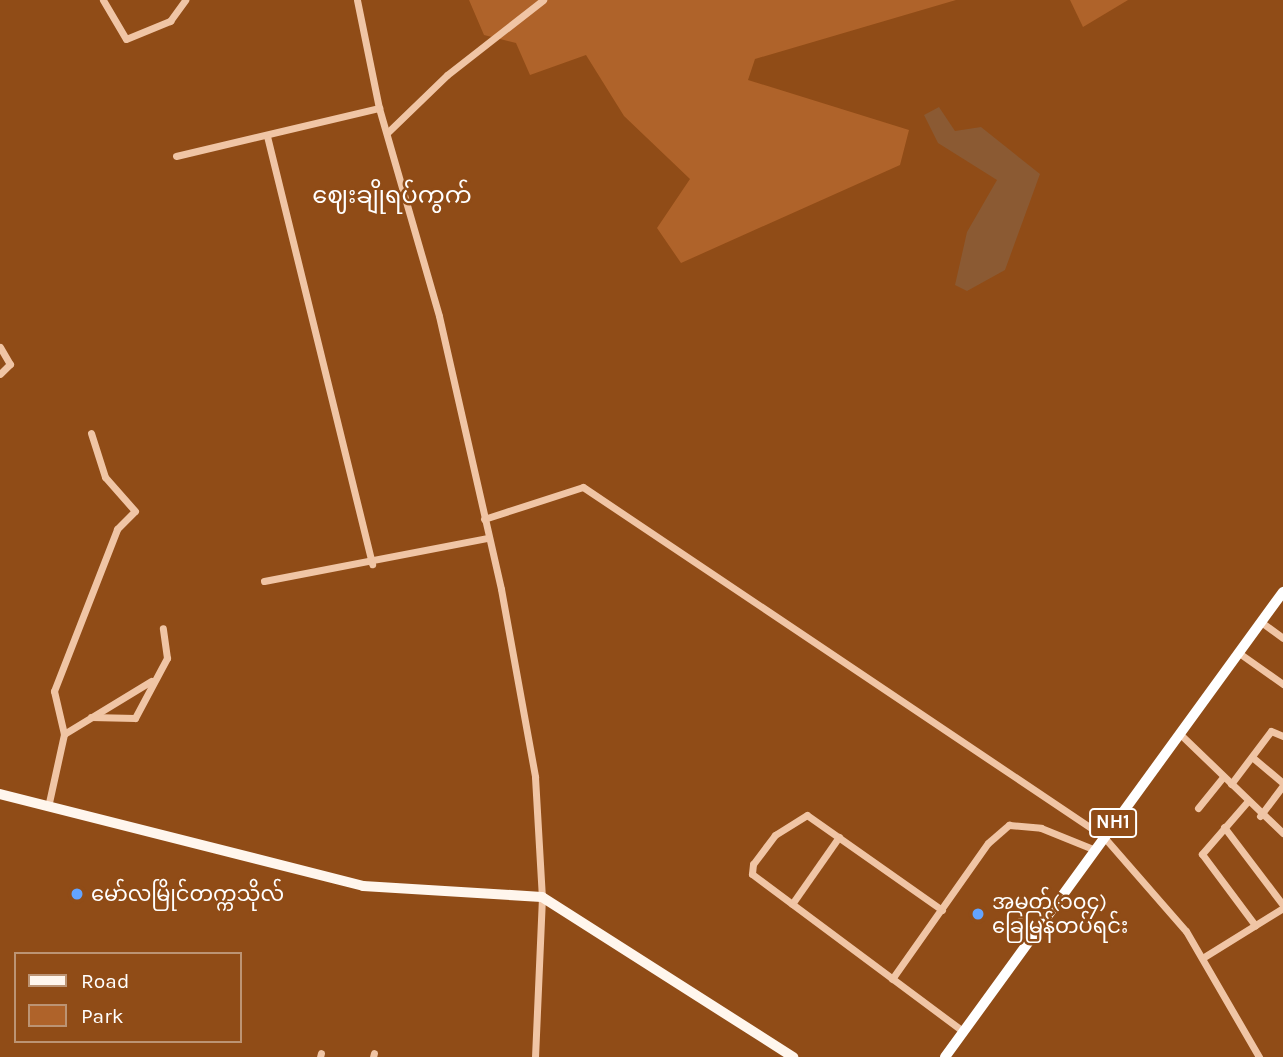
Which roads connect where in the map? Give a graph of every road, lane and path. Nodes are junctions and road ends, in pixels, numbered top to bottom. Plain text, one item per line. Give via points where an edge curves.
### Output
1 (103, 0) edge
2 (185, 0) edge
3 (356, 0) edge
4 (544, 0) edge
5 (379, 108) junction
6 (388, 132) junction
7 (267, 136) junction
8 (176, 156) dead end
9 (0, 347) edge
10 (0, 374) edge
11 (91, 433) dead end
12 (484, 519) junction
13 (488, 538) junction
14 (372, 564) junction
15 (264, 580) dead end
16 (1283, 592) edge
17 (1261, 622) junction
18 (163, 628) dead end
19 (1283, 638) edge
20 (1239, 653) junction
21 (152, 681) junction
22 (1283, 684) edge
23 (91, 717) junction
24 (64, 734) junction
25 (1180, 734) junction
26 (1283, 736) edge
27 (1252, 757) junction
28 (1223, 776) junction
29 (1231, 784) junction
30 (1283, 784) edge
31 (0, 794) edge
32 (1247, 802) junction
33 (48, 807) junction
34 (1198, 808) dead end
35 (1260, 816) junction
36 (1224, 827) junction
37 (1283, 833) edge
38 (1103, 836) junction
39 (839, 837) junction
40 (1093, 849) junction
41 (542, 897) junction
42 (792, 905) junction
43 (1283, 906) edge
44 (942, 910) junction
45 (1255, 925) junction
46 (1204, 957) junction
47 (892, 979) junction
48 (963, 1031) junction
49 (535, 1057) edge
50 (793, 1057) edge
51 (945, 1057) edge
52 (1259, 1057) edge

1 - 2 street via 126,39 170,21
3 - 5 street
4 - 6 street via 447,75
5 - 6 street
5 - 7 street
6 - 12 street via 439,316
7 - 8 street
7 - 14 street
9 - 10 street via 10,364
11 - 24 street via 105,477 135,511 117,529 54,691
12 - 13 street
12 - 38 street via 583,487
13 - 14 street
13 - 41 street via 535,777
14 - 15 street
16 - 17 highway, NH1
17 - 19 street
17 - 20 highway, NH1
18 - 21 street via 167,658
20 - 22 street
20 - 25 highway, NH1
21 - 23 street
21 - 23 street via 133,720
23 - 24 street
24 - 33 street
25 - 28 street
25 - 38 highway, NH1
26 - 27 street via 1270,731
27 - 29 street
27 - 30 street
28 - 29 street
28 - 34 street
29 - 32 street
30 - 35 street
31 - 33 main road
32 - 35 street
32 - 36 street
33 - 41 main road via 363,886
35 - 37 street
36 - 43 street
36 - 45 street via 1202,856
38 - 40 highway, NH1
38 - 46 street via 1155,890
39 - 42 street
39 - 42 street via 807,815 797,816 753,864 752,874
39 - 44 street
40 - 44 street via 1041,828 1009,825 988,843
40 - 48 highway, NH1
41 - 49 street
41 - 50 main road
42 - 47 street
43 - 45 street
44 - 47 street
45 - 46 street
46 - 52 street
47 - 48 street
48 - 51 highway, NH1

